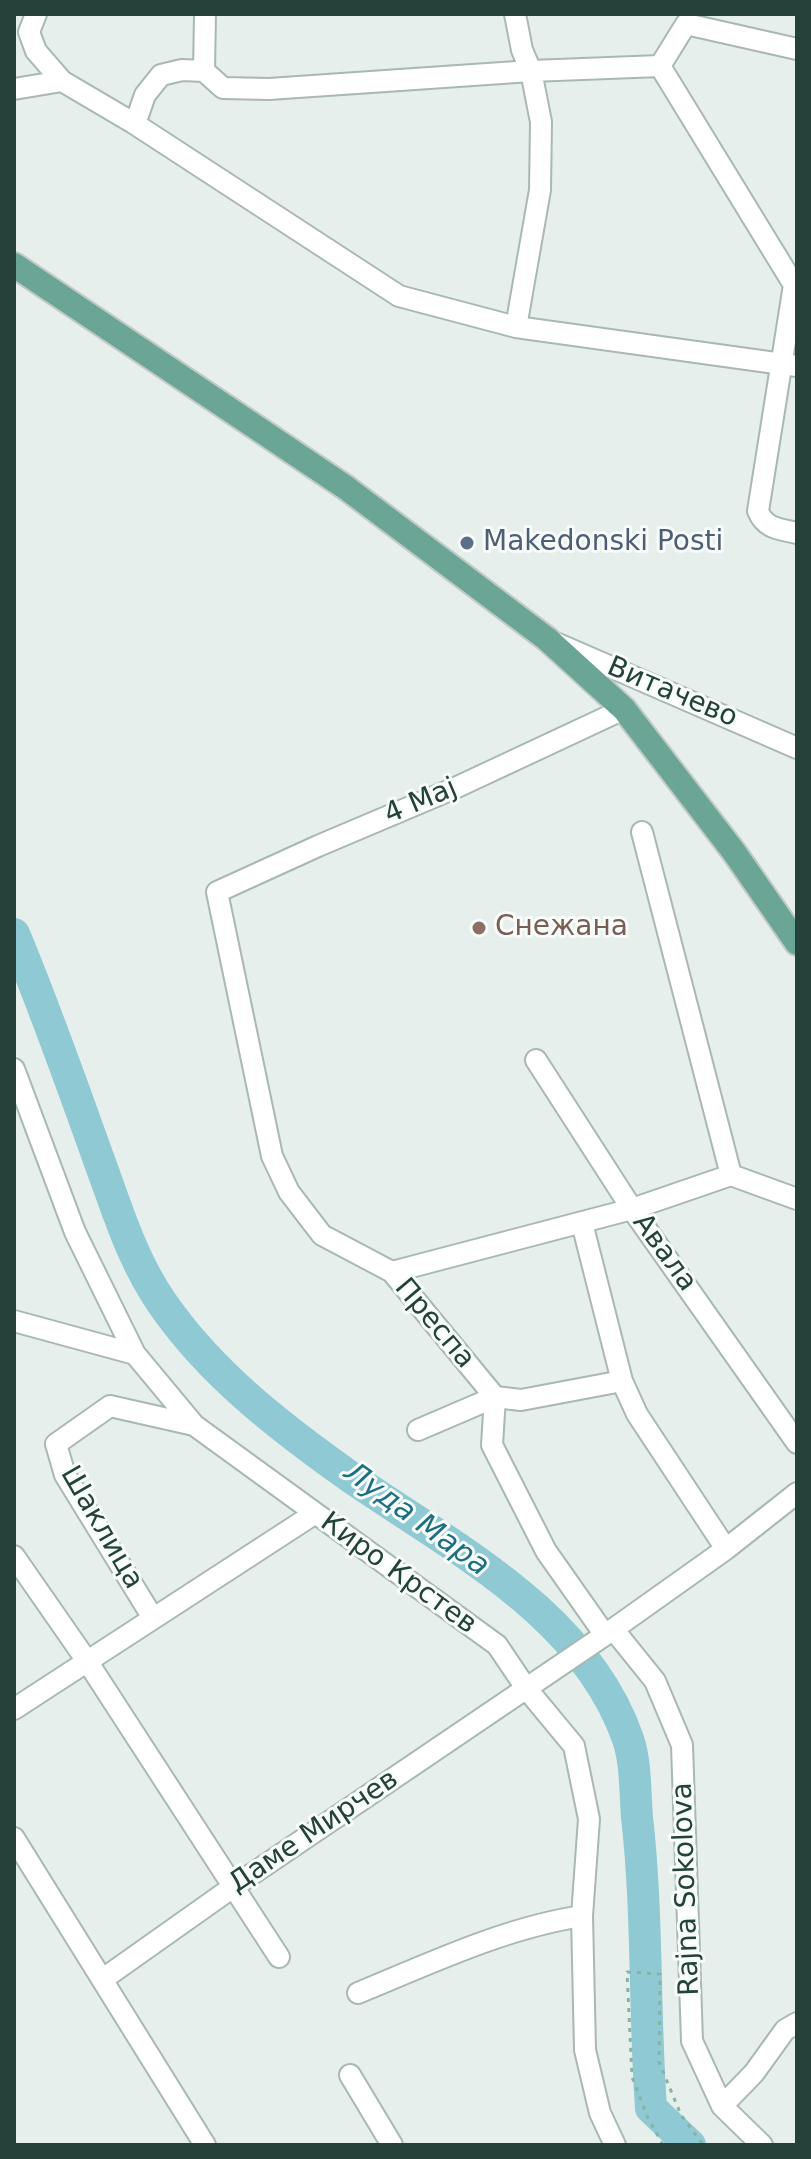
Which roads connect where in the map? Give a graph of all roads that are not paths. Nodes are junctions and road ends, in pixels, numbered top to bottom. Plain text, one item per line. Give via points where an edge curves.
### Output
1 (205, 14) edge
2 (515, 14) edge
3 (682, 19) edge
4 (26, 24) edge
5 (797, 49) edge
6 (660, 66) junction
7 (204, 71) junction
8 (531, 71) junction
9 (62, 81) junction
10 (14, 89) edge
11 (135, 124) junction
12 (14, 265) edge
13 (795, 284) edge
14 (516, 327) junction
15 (788, 364) edge
16 (797, 533) edge
17 (547, 639) junction
18 (624, 709) junction
19 (797, 748) edge
20 (642, 832) dead end
21 (217, 892) joint
22 (797, 943) edge
23 (536, 1060) dead end
24 (14, 1069) edge
25 (731, 1175) junction
26 (797, 1199) edge
27 (632, 1209) junction
28 (582, 1223) junction
29 (392, 1272) junction
30 (14, 1321) edge
31 (135, 1354) junction
32 (622, 1381) junction
33 (495, 1397) junction
34 (194, 1425) junction
35 (418, 1430) dead end
36 (797, 1443) edge
37 (797, 1493) edge
38 (314, 1514) junction
39 (726, 1549) junction
40 (14, 1556) edge
41 (153, 1618) junction
42 (609, 1632) junction
43 (87, 1661) junction
44 (526, 1688) junction
45 (14, 1709) edge
46 (14, 1838) edge
47 (233, 1887) junction
48 (582, 1916) junction
49 (279, 1957) dead end
50 (103, 1979) junction
51 (358, 1993) dead end
52 (797, 2023) edge
53 (350, 2075) dead end
54 (722, 2106) junction
55 (205, 2145) edge
56 (392, 2145) edge
57 (615, 2145) edge
58 (762, 2145) edge

1 - 7 street
2 - 8 street
3 - 5 street
3 - 6 street
4 - 9 street via 36,51
6 - 8 street
6 - 13 street
7 - 8 street via 223,88 269,89
7 - 11 street via 161,75 145,95
8 - 14 street via 541,122 540,190
9 - 10 street
9 - 11 street
11 - 14 street via 399,296
12 - 17 main road via 345,487
13 - 15 street
14 - 15 street
15 - 16 street via 758,511 770,527
17 - 18 main road
17 - 19 street, Витачево
18 - 21 street, 4 Мај
18 - 22 main road
20 - 25 street
21 - 29 street, Преспа via 272,1156 289,1192 322,1235
23 - 27 street, Авала
24 - 31 street, Киро Крстев via 75,1232
25 - 26 street
25 - 27 street
27 - 28 street
27 - 36 street, Авала
28 - 29 street
28 - 32 street
29 - 33 street, Преспа
30 - 31 street
31 - 34 street, Киро Крстев
32 - 33 street via 521,1400
32 - 39 street via 637,1414
33 - 35 street
33 - 42 street, Преспа via 492,1445 546,1551
34 - 38 street, Киро Крстев
34 - 41 street, Шаклица via 110,1406 56,1444 65,1475
37 - 39 street, Даме Мирчев
38 - 41 street
38 - 44 street, Киро Крстев via 497,1645
39 - 42 street, Даме Мирчев
40 - 43 street
41 - 43 street
42 - 44 street, Даме Мирчев
42 - 54 street, Rajna Sokolova via 655,1681 682,1745 692,2041
43 - 45 street
43 - 47 street
44 - 47 street, Даме Мирчев
44 - 48 street, Киро Крстев via 574,1746 589,1819
46 - 50 street
47 - 49 street
47 - 50 street, Даме Мирчев
48 - 51 street via 542,1922
48 - 57 street, Киро Крстев via 585,2050 600,2113
50 - 55 street
52 - 54 street via 785,2030
53 - 56 street
54 - 58 street, Rajna Sokolova

